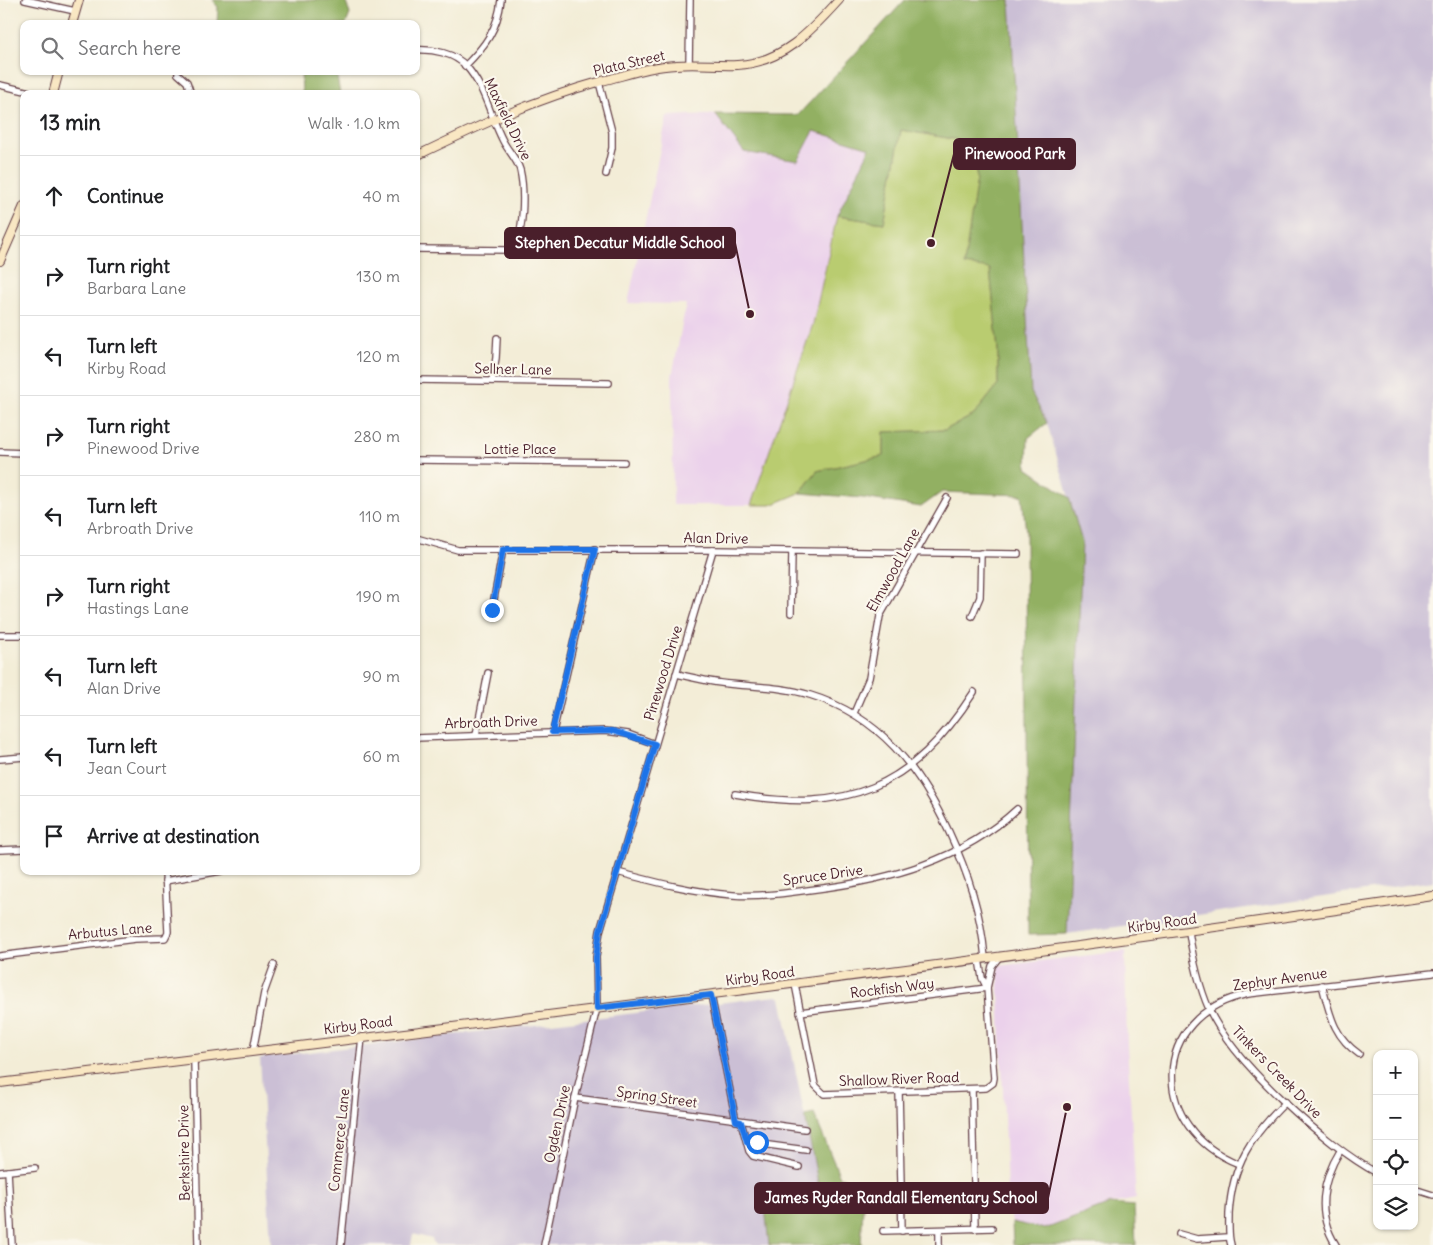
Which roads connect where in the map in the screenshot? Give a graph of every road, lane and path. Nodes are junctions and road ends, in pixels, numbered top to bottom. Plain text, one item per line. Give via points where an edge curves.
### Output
1 (25, 0) edge
2 (78, 0) edge
3 (501, 0) edge
4 (690, 0) edge
5 (839, 0) edge
6 (75, 11) junction
7 (73, 20) edge
8 (420, 50) edge
9 (688, 65) junction
10 (465, 66) junction
11 (58, 75) edge
12 (179, 75) edge
13 (599, 82) junction
14 (0, 85) edge
15 (21, 90) edge
16 (54, 90) edge
17 (190, 90) edge
18 (494, 118) junction
19 (420, 154) edge
20 (606, 174) dead end
21 (20, 216) edge
22 (420, 249) edge
23 (0, 262) edge
24 (497, 338) dead end
25 (420, 380) edge
26 (492, 381) junction
27 (608, 383) dead end
28 (0, 452) edge
29 (20, 452) edge
30 (420, 460) edge
31 (624, 462) dead end
32 (947, 498) dead end
33 (420, 539) edge
34 (503, 549) junction
35 (595, 549) junction
36 (713, 550) junction
37 (792, 551) junction
38 (918, 552) junction
39 (981, 553) junction
40 (1018, 554) dead end
41 (492, 610) dead end
42 (791, 613) dead end
43 (972, 616) dead end
44 (20, 635) edge
45 (0, 636) edge
46 (488, 673) dead end
47 (676, 674) junction
48 (974, 692) dead end
49 (854, 714) junction
50 (552, 732) junction
51 (476, 735) junction
52 (420, 738) edge
53 (655, 744) junction
54 (20, 757) edge
55 (0, 759) edge
56 (910, 764) junction
57 (734, 794) dead end
58 (1017, 809) dead end
59 (20, 849) edge
60 (0, 850) edge
61 (957, 850) junction
62 (617, 872) junction
63 (165, 875) edge
64 (199, 875) edge
65 (165, 881) junction
66 (1433, 896) edge
67 (1189, 932) junction
68 (0, 956) edge
69 (1000, 956) junction
70 (982, 959) junction
71 (274, 965) dead end
72 (1433, 973) edge
73 (795, 984) junction
74 (1322, 985) junction
75 (987, 988) junction
76 (711, 995) junction
77 (597, 1008) junction
78 (1210, 1010) junction
79 (800, 1012) junction
80 (362, 1037) junction
81 (253, 1051) junction
82 (1359, 1054) dead end
83 (194, 1060) junction
84 (0, 1083) edge
85 (972, 1089) junction
86 (899, 1092) junction
87 (575, 1098) junction
88 (1286, 1102) junction
89 (739, 1122) junction
90 (806, 1129) dead end
91 (747, 1142) junction
92 (806, 1150) dead end
93 (1340, 1150) junction
94 (1239, 1164) junction
95 (799, 1167) dead end
96 (35, 1168) dead end
97 (8, 1171) junction
98 (1373, 1171) edge
99 (0, 1172) edge
100 (1418, 1190) edge
101 (1433, 1195) edge
102 (992, 1228) dead end
103 (974, 1229) junction
104 (939, 1230) junction
105 (883, 1231) dead end
106 (902, 1231) junction
107 (1179, 1234) dead end
108 (1228, 1237) junction
109 (12, 1245) edge
110 (198, 1245) edge
111 (341, 1245) edge
112 (544, 1245) edge
113 (939, 1245) edge
114 (1231, 1245) edge
115 (1336, 1245) edge

1 - 6 street
2 - 6 main road
3 - 10 street via 492,36
4 - 9 street
5 - 9 main road, Plata Street via 807,34 776,55 738,65
6 - 7 main road
8 - 10 street via 448,54
9 - 13 main road, Plata Street via 649,69
10 - 18 street, Maxfield Drive via 479,84
11 - 16 main road
12 - 17 street
13 - 18 main road, Plata Street via 538,100
13 - 20 street via 612,132
14 - 15 street
18 - 19 main road, Plata Street
18 - 22 street, Maxfield Drive via 520,171 522,209 515,245 509,250
21 - 23 main road
24 - 26 street
25 - 26 street, Sellner Lane
26 - 27 street, Sellner Lane
28 - 29 street
30 - 31 street, Lottie Place
32 - 38 street, Elmwood Lane
33 - 34 street, Alan Drive via 450,549
34 - 35 street, Alan Drive
34 - 41 street
35 - 36 street, Alan Drive
35 - 50 street
36 - 37 street, Alan Drive
36 - 47 street, Pinewood Drive
37 - 38 street, Alan Drive
37 - 42 street
38 - 39 street, Alan Drive
38 - 49 street, Elmwood Lane via 879,621 869,678
39 - 40 street, Alan Drive
39 - 43 street via 980,597
44 - 45 street
46 - 51 street
47 - 49 street, Shallow River Road via 718,683 787,689 820,698
47 - 53 street, Pinewood Drive
48 - 56 street via 946,730
49 - 56 street, Shallow River Road
50 - 51 street, Arbroath Drive
50 - 53 street, Arbroath Drive via 613,731
51 - 52 street, Arbroath Drive
53 - 62 street, Pinewood Drive
54 - 55 street
56 - 57 street via 878,786 844,796 799,800
56 - 61 street, Shallow River Road via 932,796
58 - 61 street, Spruce Drive via 991,831
59 - 60 street
61 - 62 street, Spruce Drive via 884,878 770,895 704,892
61 - 70 street, Shallow River Road via 976,900
62 - 77 street, Pinewood Drive via 598,942
63 - 65 street
64 - 65 street
65 - 68 street, Arbutus Lane via 168,932 165,938
66 - 67 main road, Kirby Road
67 - 69 main road, Kirby Road
67 - 78 street, Tinkers Creek Drive via 1197,976
69 - 70 main road, Kirby Road
69 - 75 street, Shallow River Road via 992,966
70 - 73 main road, Kirby Road
70 - 75 street, Shallow River Road via 982,978
71 - 81 street via 264,993
72 - 74 street, Zephyr Avenue
73 - 76 main road, Kirby Road
73 - 79 street, Shallow River Road
74 - 78 street, Zephyr Avenue via 1242,996 1224,1001
74 - 82 street via 1337,1031 1346,1045
75 - 79 street, Rockfish Way
75 - 85 street, Shallow River Road via 994,1078 986,1088
76 - 77 main road, Kirby Road
76 - 89 street
77 - 80 main road, Kirby Road
77 - 87 street, Ogden Drive
78 - 88 street, Tinkers Creek Drive via 1232,1046
78 - 94 street, Zephyr Avenue via 1193,1021 1181,1039 1174,1061 1173,1090 1181,1113 1197,1136 1222,1156
79 - 86 street, Shallow River Road via 815,1085 820,1092
80 - 81 main road, Kirby Road
80 - 111 street, Commerce Lane
81 - 83 main road, Kirby Road
83 - 84 main road, Kirby Road
83 - 110 street, Berkshire Drive
85 - 86 street, Shallow River Road
85 - 103 street
86 - 106 street
87 - 89 street, Spring Street
87 - 112 street, Ogden Drive
88 - 93 street, Tinkers Creek Drive
88 - 94 street via 1254,1136
89 - 90 street, Spring Street
89 - 91 street
91 - 92 street
91 - 95 street via 753,1156
93 - 98 street, Tinkers Creek Drive
93 - 115 street via 1326,1178 1323,1204 1329,1233
94 - 108 street via 1230,1204
96 - 97 street
97 - 99 street
97 - 109 street
100 - 101 street
102 - 103 street
103 - 104 street
104 - 106 street
104 - 113 street
105 - 106 street
107 - 108 street via 1197,1239
108 - 114 street

